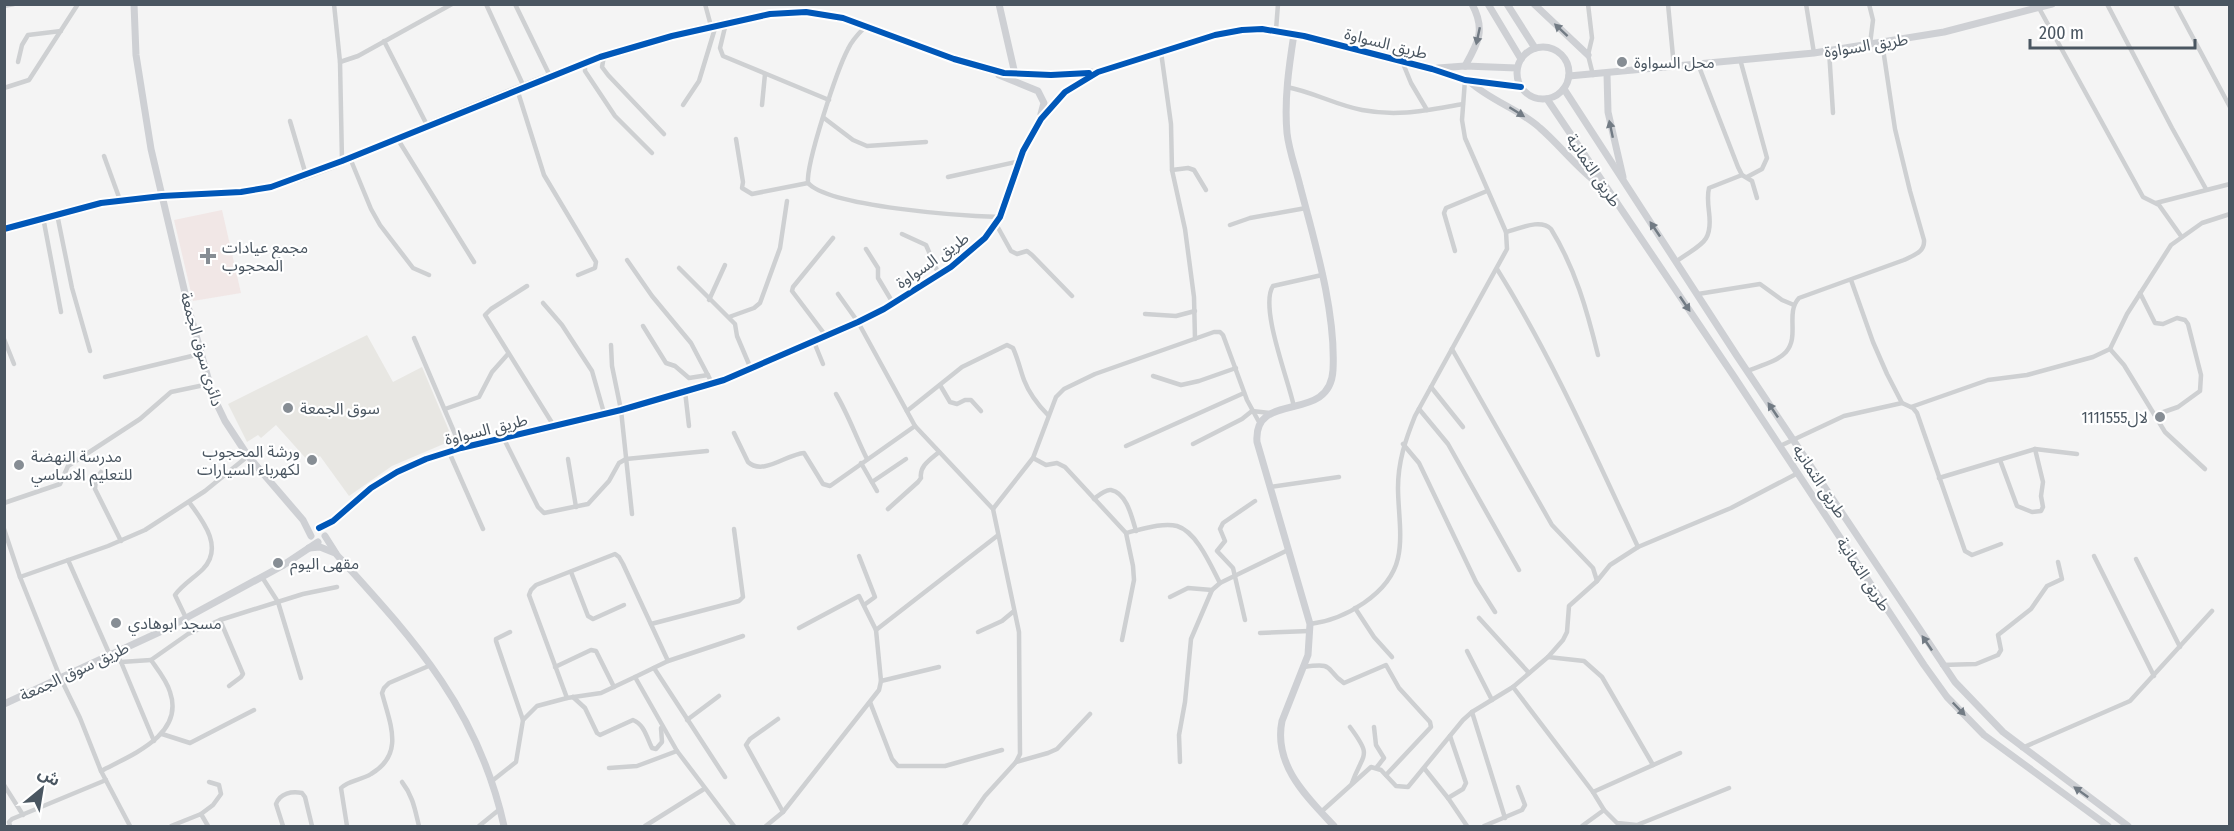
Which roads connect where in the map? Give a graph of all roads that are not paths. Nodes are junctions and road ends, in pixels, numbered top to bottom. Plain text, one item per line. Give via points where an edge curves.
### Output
1 (14, 4) edge
2 (78, 4) edge
3 (334, 4) edge
4 (452, 4) edge
5 (486, 4) edge
6 (515, 4) edge
7 (705, 4) edge
8 (999, 4) edge
9 (1278, 4) edge
10 (1472, 4) edge
11 (1488, 4) edge
12 (1506, 4) edge
13 (1534, 4) edge
14 (1588, 4) edge
15 (1668, 4) edge
16 (1806, 4) edge
17 (1869, 4) edge
18 (2052, 4) edge
19 (2107, 4) edge
20 (2175, 4) edge
21 (135, 5) edge
22 (4, 6) edge
23 (2039, 8) junction
24 (726, 23) junction
25 (714, 26) junction
26 (865, 27) junction
27 (1276, 30) junction
28 (61, 31) junction
29 (1294, 34) junction
30 (384, 41) junction
31 (1882, 42) junction
32 (1870, 44) junction
33 (1534, 48) junction
34 (1829, 50) junction
35 (1161, 52) junction
36 (1814, 53) junction
37 (1588, 55) junction
38 (604, 56) junction
39 (1521, 58) junction
40 (1740, 59) junction
41 (1402, 61) junction
42 (340, 62) junction
43 (18, 63) dead end
44 (585, 63) junction
45 (1698, 64) junction
46 (1465, 66) junction
47 (1674, 67) junction
48 (983, 68) junction
49 (1517, 68) junction
50 (1432, 69) junction
51 (1098, 72) junction
52 (765, 74) junction
53 (1015, 74) junction
54 (1607, 74) junction
55 (1593, 75) junction
56 (550, 76) junction
57 (1569, 76) junction
58 (1466, 80) junction
59 (1287, 87) junction
60 (1521, 87) junction
61 (4, 88) edge
62 (521, 88) junction
63 (1564, 89) junction
64 (1547, 99) junction
65 (829, 100) junction
66 (1463, 104) junction
67 (683, 105) dead end
68 (762, 105) dead end
69 (2229, 107) edge
70 (1427, 110) junction
71 (1833, 113) dead end
72 (824, 118) junction
73 (290, 121) dead end
74 (1039, 121) junction
75 (427, 125) junction
76 (664, 134) dead end
77 (397, 138) junction
78 (736, 139) dead end
79 (926, 142) dead end
80 (652, 153) dead end
81 (104, 156) dead end
82 (350, 158) junction
83 (342, 161) junction
84 (1020, 161) junction
85 (1172, 170) junction
86 (306, 175) junction
87 (1744, 176) junction
88 (948, 177) dead end
89 (808, 183) junction
90 (1625, 183) junction
91 (2229, 184) edge
92 (2206, 189) junction
93 (1206, 190) dead end
94 (1487, 191) junction
95 (1608, 191) junction
96 (162, 196) junction
97 (1757, 198) dead end
98 (120, 200) junction
99 (787, 201) dead end
100 (2156, 203) junction
101 (1306, 208) junction
102 (57, 214) junction
103 (2229, 214) edge
104 (43, 217) junction
105 (998, 221) junction
106 (1230, 225) dead end
107 (5, 227) edge
108 (1506, 232) junction
109 (902, 234) dead end
110 (2181, 237) junction
111 (833, 238) dead end
112 (866, 249) dead end
113 (1455, 252) dead end
114 (627, 260) dead end
115 (1677, 261) junction
116 (474, 262) dead end
117 (725, 265) dead end
118 (678, 268) dead end
119 (1497, 269) junction
120 (429, 275) dead end
121 (578, 275) dead end
122 (939, 275) junction
123 (1322, 275) junction
124 (1851, 280) junction
125 (527, 286) dead end
126 (2140, 293) junction
127 (838, 294) dead end
128 (1698, 294) junction
129 (1072, 296) dead end
130 (709, 300) junction
131 (543, 303) dead end
132 (893, 303) junction
133 (1794, 305) junction
134 (1195, 310) junction
135 (61, 312) dead end
136 (1145, 314) dead end
137 (729, 317) junction
138 (858, 322) junction
139 (643, 326) dead end
140 (826, 336) junction
141 (414, 338) dead end
142 (4, 339) edge
143 (1195, 339) junction
144 (813, 342) junction
145 (611, 345) dead end
146 (1452, 349) junction
147 (2110, 350) junction
148 (90, 351) dead end
149 (200, 354) junction
150 (508, 354) junction
151 (1598, 355) dead end
152 (14, 364) dead end
153 (823, 364) dead end
154 (1236, 368) junction
155 (751, 369) junction
156 (1747, 371) junction
157 (708, 375) junction
158 (1153, 376) dead end
159 (105, 377) dead end
160 (712, 383) junction
161 (209, 384) junction
162 (940, 385) junction
163 (1431, 387) junction
164 (685, 392) junction
165 (836, 393) dead end
166 (1244, 393) junction
167 (1902, 403) junction
168 (1294, 407) junction
169 (1911, 407) junction
170 (444, 409) junction
171 (1419, 409) junction
172 (621, 410) junction
173 (907, 411) junction
174 (981, 411) dead end
175 (1252, 411) junction
176 (604, 413) junction
177 (1270, 413) junction
178 (1048, 415) junction
179 (2155, 415) junction
180 (1259, 422) junction
181 (554, 426) junction
182 (689, 426) dead end
183 (915, 426) junction
184 (1463, 427) dead end
185 (734, 433) dead end
186 (504, 439) junction
187 (1793, 440) junction
188 (1193, 444) dead end
189 (1403, 444) junction
190 (1126, 446) dead end
191 (1780, 446) junction
192 (461, 448) junction
193 (2035, 449) junction
194 (708, 451) dead end
195 (449, 452) junction
196 (939, 452) junction
197 (2077, 454) dead end
198 (248, 456) junction
199 (1033, 458) junction
200 (568, 459) dead end
201 (626, 459) junction
202 (867, 459) junction
203 (906, 459) dead end
204 (2000, 460) junction
205 (861, 463) junction
206 (2205, 469) dead end
207 (101, 472) dead end
208 (1798, 473) junction
209 (1339, 477) dead end
210 (1939, 478) junction
211 (872, 482) junction
212 (1270, 487) junction
213 (877, 491) dead end
214 (1094, 499) junction
215 (1255, 501) dead end
216 (4, 502) edge
217 (189, 502) junction
218 (576, 507) junction
219 (888, 509) dead end
220 (993, 510) junction
221 (298, 513) junction
222 (632, 514) dead end
223 (331, 522) junction
224 (319, 528) junction
225 (4, 529) edge
226 (483, 529) dead end
227 (734, 529) dead end
228 (1136, 531) junction
229 (1126, 533) junction
230 (997, 536) junction
231 (318, 538) junction
232 (121, 541) junction
233 (7, 544) edge
234 (2001, 544) dead end
235 (1638, 547) junction
236 (1288, 550) junction
237 (303, 551) junction
238 (334, 552) junction
239 (859, 555) dead end
240 (2094, 556) dead end
241 (2136, 559) dead end
242 (68, 560) junction
243 (2058, 562) dead end
244 (1519, 570) dead end
245 (571, 572) junction
246 (1236, 575) junction
247 (262, 577) junction
248 (20, 578) junction
249 (1597, 581) junction
250 (1220, 583) junction
251 (336, 587) dead end
252 (1212, 590) junction
253 (1170, 597) dead end
254 (278, 602) junction
255 (624, 605) dead end
256 (864, 605) junction
257 (1355, 608) junction
258 (1014, 611) junction
259 (2212, 611) dead end
260 (1495, 612) dead end
261 (186, 618) junction
262 (1479, 618) dead end
263 (1245, 620) dead end
264 (220, 621) junction
265 (651, 624) junction
266 (799, 628) dead end
267 (1310, 628) junction
268 (876, 630) junction
269 (510, 632) dead end
270 (978, 632) dead end
271 (1260, 633) dead end
272 (743, 636) dead end
273 (1122, 640) dead end
274 (2180, 646) junction
275 (1467, 651) dead end
276 (109, 653) junction
277 (1392, 657) dead end
278 (1548, 657) junction
279 (151, 660) junction
280 (668, 661) junction
281 (121, 662) junction
282 (432, 664) junction
283 (1942, 665) junction
284 (555, 667) junction
285 (939, 667) dead end
286 (1304, 667) junction
287 (654, 668) junction
288 (1529, 673) junction
289 (2154, 676) junction
290 (60, 677) junction
291 (635, 677) junction
292 (301, 678) dead end
293 (881, 681) junction
294 (229, 686) dead end
295 (614, 687) junction
296 (1513, 687) junction
297 (719, 696) dead end
298 (570, 698) junction
299 (1492, 700) junction
300 (870, 702) junction
301 (4, 704) edge
302 (254, 710) dead end
303 (1472, 712) junction
304 (1090, 714) dead end
305 (778, 719) dead end
306 (523, 720) junction
307 (687, 720) junction
308 (661, 726) junction
309 (1374, 726) dead end
310 (1350, 727) dead end
311 (162, 734) junction
312 (1450, 736) junction
313 (154, 741) junction
314 (2022, 748) junction
315 (1002, 750) dead end
316 (676, 751) junction
317 (1680, 753) dead end
318 (1016, 762) junction
319 (1180, 762) dead end
320 (1653, 765) junction
321 (1377, 767) junction
322 (609, 768) dead end
323 (1424, 768) junction
324 (101, 771) junction
325 (1386, 775) junction
326 (725, 777) dead end
327 (106, 780) junction
328 (492, 781) junction
329 (209, 782) dead end
330 (402, 782) dead end
331 (4, 785) edge
332 (1351, 785) junction
333 (1518, 787) dead end
334 (704, 789) junction
335 (1729, 789) dead end
336 (1593, 792) junction
337 (1448, 798) junction
338 (500, 809) junction
339 (1604, 810) junction
340 (783, 812) junction
341 (1321, 812) junction
342 (201, 814) junction
343 (23, 815) junction
344 (1505, 818) junction
345 (10, 826) edge
346 (130, 826) edge
347 (171, 826) edge
348 (208, 826) edge
349 (283, 826) edge
350 (312, 826) edge
351 (347, 826) edge
352 (419, 826) edge
353 (479, 826) edge
354 (504, 826) edge
355 (645, 826) edge
356 (734, 826) edge
357 (766, 826) edge
358 (964, 826) edge
359 (1334, 826) edge
360 (1467, 826) edge
361 (1484, 826) edge
362 (1582, 826) edge
363 (2108, 826) edge
364 (2128, 826) edge

1 - 22 street
2 - 28 street
3 - 42 street
4 - 30 street
5 - 62 street
6 - 56 street
7 - 25 street
8 - 53 street
9 - 27 street
10 -> 46 street via 1480,26 1477,44
11 - 39 street
12 - 33 street
37 -> 13 street
14 - 37 street via 1592,38
15 - 47 street
16 - 36 street
17 - 32 street via 1873,20
18 - 23 street, طريق السواوة
19 - 92 street
20 - 69 street
21 - 96 street, دائرى سوق الجمعة via 140,85
23 - 31 street, طريق السواوة via 1944,32
23 - 100 street via 2141,194
24 - 25 street
24 - 26 street via 806,12 843,18
24 - 52 street via 720,52 723,56
25 - 38 street
25 - 67 street via 699,81
26 - 48 street
26 - 65 street via 848,48
27 - 29 street, طريق السواوة
27 - 35 street, طريق السواوة via 1242,30
28 - 43 street via 28,35
28 - 61 street via 29,80
29 - 41 street, طريق السواوة
29 - 59 street
30 - 42 street
30 - 75 street
31 - 32 street, طريق السواوة
31 - 124 street via 1895,129 1924,244 1913,256
32 - 34 street, طريق السواوة
33 - 39 street
33 - 57 street via 1548,47 1560,53 1568,63
34 - 36 street, طريق السواوة
34 - 71 street
35 - 51 street, طريق السواوة
35 - 85 street via 1171,124
36 - 40 street, طريق السواوة
37 - 55 street
38 - 44 street
38 - 76 street via 602,67 608,75
39 - 49 street
40 - 45 street, طريق السواوة
40 - 87 street via 1767,158 1762,169
41 - 50 street, طريق السواوة
41 - 70 street
42 - 83 street
44 - 56 street
44 - 80 street via 585,71 615,116
45 - 47 street, طريق السواوة
45 - 87 street
46 - 49 street
46 - 50 street
47 - 54 street, طريق السواوة
48 - 53 street
48 - 74 street via 1038,91 1044,103
49 - 60 street
50 - 58 street, طريق السواوة
51 - 53 street
51 - 74 street, طريق السواوة via 1065,92
52 - 65 street
52 - 68 street
54 - 55 street, طريق السواوة
90 -> 54 street via 1608,112
55 - 57 street, طريق السواوة
56 - 62 street
57 - 63 street
58 - 60 street, طريق السواوة
58 - 66 street
58 -> 95 street via 1539,126
59 - 70 street via 1362,110 1404,114
59 - 101 street via 1287,134
60 - 64 street via 1532,97
62 - 75 street
62 - 121 street via 544,175 596,262 594,268
63 - 64 street
63 - 90 street, طريق الثمانيه
64 - 95 street, طريق الثمانية
65 - 72 street
66 - 70 street
66 - 94 street via 1465,138
72 - 79 street via 867,146
72 - 89 street
73 - 86 street
74 - 84 street, طريق السواوة
75 - 77 street
77 - 82 street
77 - 116 street
78 - 89 street via 742,189 746,192 752,195
81 - 98 street
82 - 83 street
82 - 120 street via 380,225 413,268
83 - 86 street
84 - 88 street
84 - 105 street, طريق السواوة
85 - 93 street via 1194,170
85 - 134 street via 1185,230
86 - 96 street via 258,189
87 - 97 street via 1752,181
87 - 115 street via 1709,188 1709,236
89 - 105 street via 828,195
115 -> 90 street, طريق الثمانيه
91 - 92 street
92 - 100 street
94 - 108 street
94 - 113 street via 1446,208
95 -> 191 street, طريق الثمانية
96 - 98 street
96 - 149 street, دائرى سوق الجمعة
98 - 102 street
99 - 137 street via 780,248 760,303
100 - 110 street
101 - 106 street
101 - 123 street
102 - 104 street
102 - 148 street
103 - 110 street via 2202,223
104 - 107 street
104 - 135 street
105 - 122 street, طريق السواوة via 978,246
105 - 129 street via 1011,251 1028,251
108 - 119 street via 1508,244
108 - 151 street via 1538,224 1551,229 1576,276
109 - 122 street via 926,245
110 - 126 street via 2171,245
111 - 140 street via 792,291
112 - 132 street
114 - 157 street via 691,343
115 - 128 street, طريق الثمانيه
117 - 130 street
118 - 130 street
119 - 146 street
119 - 235 street via 1548,359
122 - 132 street, طريق السواوة
123 - 168 street via 1332,377 1321,396
123 - 168 street via 1273,286 1269,293 1274,336
124 - 133 street via 1799,298
124 - 167 street via 1879,357
125 - 150 street via 485,315
126 - 147 street
126 - 179 street via 2155,323 2177,318 2188,324 2201,375 2196,395
127 - 138 street
128 - 133 street via 1760,284
128 - 156 street, طريق الثمانيه
130 - 137 street
131 - 176 street via 592,371
132 - 138 street, طريق السواوة
133 - 156 street via 1792,339 1787,351
134 - 136 street via 1176,316
134 - 143 street
137 - 155 street
138 - 140 street, طريق السواوة
138 - 173 street
139 - 157 street via 666,363 689,378
140 - 144 street, طريق السواوة
141 - 170 street
142 - 152 street
143 - 154 street via 1220,332
143 - 178 street via 1064,389
144 - 153 street
144 - 155 street, طريق السواوة
145 - 172 street
146 - 163 street
146 - 249 street via 1552,525 1593,568
147 - 169 street via 2027,375 1992,378
147 - 179 street
149 - 159 street
149 - 161 street, دائرى سوق الجمعة
150 - 170 street via 479,396
150 - 181 street
154 - 158 street via 1181,385
154 - 166 street
155 - 160 street, طريق السواوة
187 -> 156 street, طريق الثمانيه
157 - 160 street
160 - 164 street, طريق السواوة
161 - 198 street, دائرى سوق الجمعة via 217,407
161 - 216 street via 171,392 140,419 68,466 60,484
162 - 173 street
162 - 174 street via 950,402 971,400
162 - 178 street via 973,360 1007,345 1014,348 1023,380
163 - 171 street
163 - 184 street
164 - 172 street, طريق السواوة
164 - 182 street
165 - 202 street
166 - 175 street
166 - 190 street
167 - 169 street
167 - 187 street via 1844,416
168 - 177 street
169 - 210 street via 1917,413
170 - 192 street
171 - 189 street
171 - 244 street via 1448,444
172 - 176 street, طريق السواوة
172 - 201 street
173 - 183 street
175 - 177 street
175 - 180 street
175 - 188 street
176 - 181 street, طريق السواوة
177 - 180 street
178 - 199 street
179 - 206 street via 2170,438
180 - 212 street via 1257,442
181 - 186 street, طريق السواوة
183 - 196 street
183 - 202 street
185 - 205 street via 751,465 762,466 804,453 826,486
186 - 192 street, طريق السواوة
186 - 218 street via 544,513
187 - 191 street
283 -> 187 street, طريق الثمانيه
189 - 257 street via 1398,558 1384,584
189 - 260 street via 1419,463 1476,582
191 - 208 street, طريق الثمانية
192 - 195 street, طريق السواوة
193 - 197 street
193 - 204 street
193 - 204 street via 2043,482 2041,511 2017,506
194 - 201 street
195 - 223 street, طريق السواوة via 384,479
195 - 226 street
196 - 219 street via 922,467 918,482
196 - 220 street
198 - 217 street
198 - 221 street, دائرى سوق الجمعة
199 - 214 street via 1046,465 1061,464
199 - 220 street
200 - 218 street
201 - 218 street via 588,504
201 - 222 street
202 - 205 street
203 - 211 street
204 - 210 street
205 - 211 street
207 - 232 street via 95,489
208 - 235 street via 1731,508
208 -> 363 street, طريق الثمانية via 1947,697 2000,748
209 - 212 street
210 - 234 street via 1965,551 1972,555
211 - 213 street
212 - 236 street
214 - 228 street via 1112,490 1120,495
214 - 229 street
215 - 246 street via 1220,529 1224,541 1218,554 1228,560
217 - 232 street
217 - 261 street via 210,534 212,556 175,595
220 - 230 street
221 - 224 street
221 - 231 street
223 - 224 street
223 - 231 street
223 - 238 street via 329,538
224 - 231 street
224 - 231 street via 312,530
225 - 233 street
227 - 265 street via 743,597
228 - 229 street
228 - 250 street via 1174,526 1184,530 1203,551
229 - 273 street via 1134,580
230 - 258 street
230 - 268 street
231 - 237 street
231 - 238 street
232 - 242 street
233 - 248 street
235 - 249 street via 1610,565
236 - 246 street
236 - 267 street
237 - 238 street via 320,547
237 - 247 street, طريق سوق الجمعة
238 - 282 street
239 - 256 street via 875,597
240 - 289 street
241 - 274 street
242 - 248 street
242 - 276 street
243 - 283 street via 2062,579 2047,586 2031,609 2002,630 1997,638 2001,650 1998,655 1976,664
245 - 255 street via 593,620
245 - 265 street via 615,554
245 - 284 street via 536,585 529,595
246 - 250 street
246 - 263 street
247 - 254 street
247 - 261 street, طريق سوق الجمعة
248 - 290 street
249 - 278 street via 1569,606 1567,632
250 - 252 street
251 - 254 street
252 - 253 street via 1188,588
252 - 319 street via 1191,639 1179,735
254 - 264 street
254 - 292 street
256 - 266 street via 859,596
256 - 268 street
257 - 267 street
257 - 277 street
258 - 270 street
258 - 318 street via 1021,733
259 - 274 street
261 - 276 street, طريق سوق الجمعة
262 - 288 street
264 - 279 street via 188,634
264 - 294 street via 243,674
265 - 280 street
267 - 271 street
267 - 286 street
268 - 293 street
269 - 306 street via 496,641
272 - 280 street
274 - 289 street
275 - 299 street
276 - 281 street
276 - 290 street, طريق سوق الجمعة
278 - 288 street
278 - 320 street via 1584,661 1602,677
279 - 281 street
279 - 311 street via 170,691 173,705
280 - 287 street
281 - 313 street
282 - 328 street via 469,726
282 - 351 street via 384,688 392,731 391,754 370,775 341,788
283 - 314 street, طريق الثمانيه via 1970,699
284 - 295 street via 596,651
284 - 298 street
285 - 293 street
286 - 325 street via 1327,666 1344,682 1386,665 1398,688 1430,722 1431,727
286 - 341 street via 1282,721 1281,744 1294,781
287 - 291 street
287 - 307 street
288 - 296 street
289 - 314 street via 2126,704
290 - 301 street, طريق سوق الجمعة
290 - 324 street
291 - 295 street
291 - 308 street
293 - 300 street
295 - 298 street
296 - 299 street
296 - 336 street
297 - 307 street
298 - 306 street via 537,706
298 - 308 street via 585,708 600,735 633,720 656,749 662,742
299 - 303 street
300 - 315 street via 898,766 945,766
300 - 340 street
302 - 311 street via 195,741 185,742
303 - 312 street
303 - 344 street
304 - 318 street via 1057,749
305 - 340 street via 746,745
306 - 328 street via 516,762
307 - 326 street
308 - 316 street
309 - 321 street via 1376,745 1384,758
310 - 332 street via 1365,752
311 - 313 street
312 - 323 street
312 - 337 street via 1466,783
313 - 324 street
364 -> 314 street, طريق الثمانيه
316 - 322 street via 642,765
316 - 334 street
317 - 320 street
318 - 358 street
320 - 336 street
321 - 325 street
321 - 332 street via 1371,767
323 - 325 street via 1408,787 1396,786
323 - 337 street
324 - 327 street
327 - 343 street
327 - 346 street
328 - 338 street
329 - 342 street via 219,785 221,794
330 - 352 street via 413,801
331 - 343 street
332 - 341 street
333 - 344 street via 1524,808
334 - 355 street
334 - 356 street
335 - 339 street via 1637,825 1617,823
336 - 339 street
337 - 360 street
338 - 353 street
338 - 354 street
339 - 362 street
340 - 357 street
341 - 359 street
342 - 347 street
342 - 348 street
343 - 345 street via 10,820
344 - 361 street
349 - 350 street via 276,804 280,796 292,792 305,797

